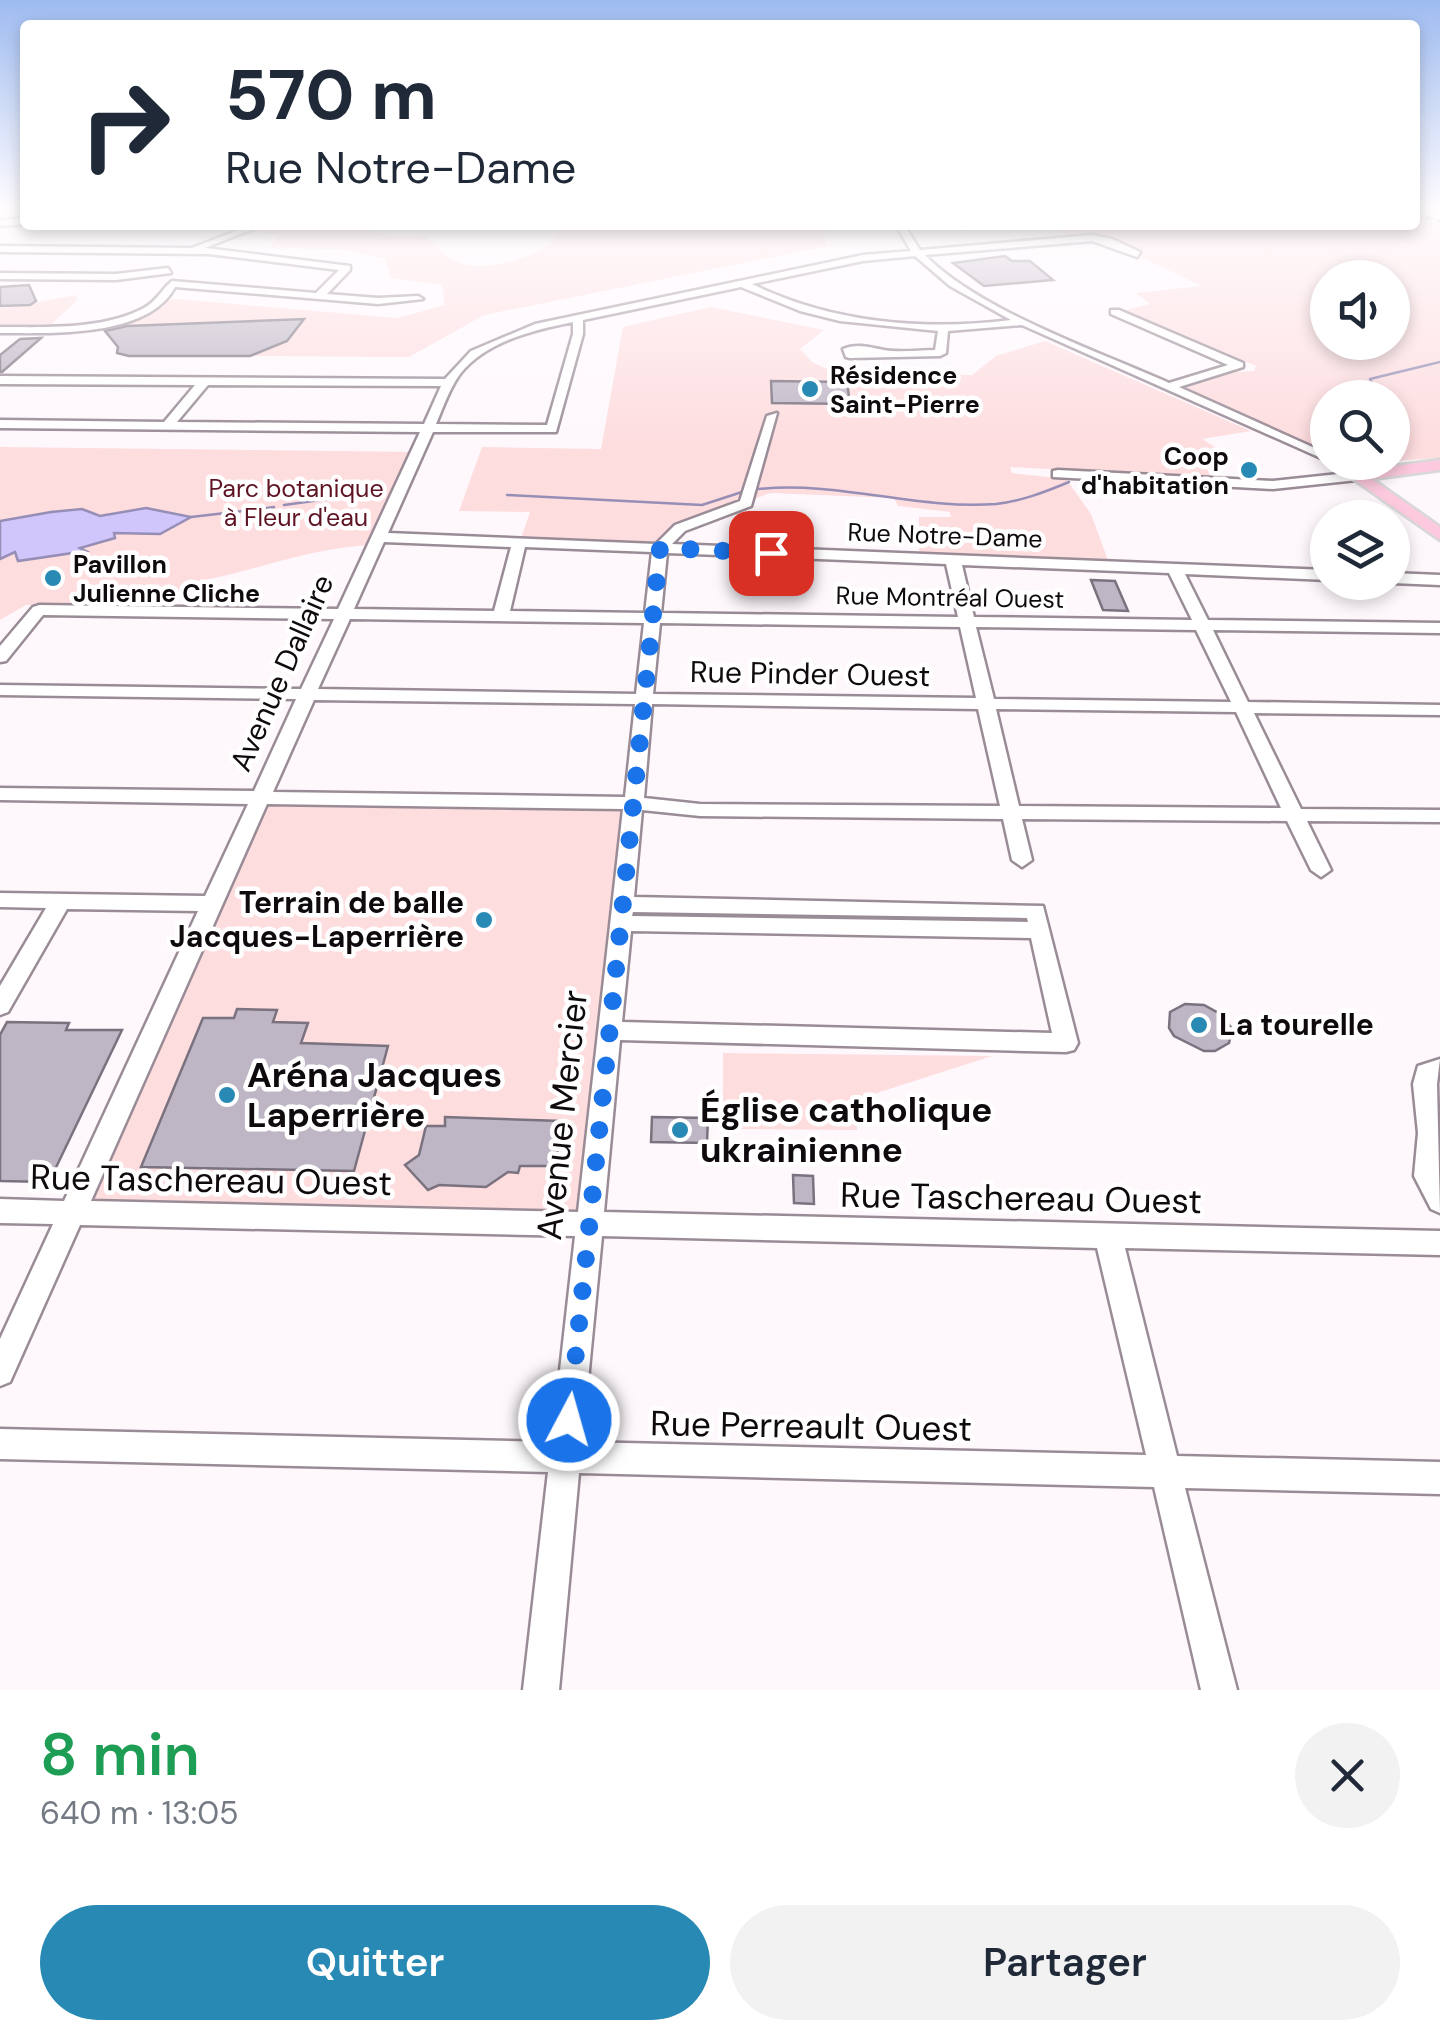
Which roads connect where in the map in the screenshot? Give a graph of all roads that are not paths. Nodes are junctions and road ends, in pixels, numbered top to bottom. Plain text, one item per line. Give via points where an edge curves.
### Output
1 (170, 285) edge
2 (227, 285) edge
3 (333, 285) edge
4 (732, 285) edge
5 (745, 285) edge
6 (958, 285) edge
7 (319, 296) junction
8 (418, 298) dead end
9 (1115, 312) dead end
10 (578, 317) junction
11 (1021, 322) junction
12 (946, 326) junction
13 (0, 330) edge
14 (884, 354) dead end
15 (1, 381) edge
16 (204, 382) junction
17 (448, 383) junction
18 (1168, 387) junction
19 (772, 416) dead end
20 (0, 424) edge
21 (167, 426) junction
22 (428, 428) junction
23 (1310, 451) edge
24 (1440, 465) edge
25 (1410, 469) edge
26 (1058, 474) dead end
27 (1320, 480) edge
28 (1363, 480) edge
29 (1440, 535) edge
30 (380, 537) junction
31 (519, 542) junction
32 (660, 548) junction
33 (953, 560) junction
34 (1175, 569) junction
35 (1310, 574) edge
36 (1410, 579) edge
37 (1440, 580) edge
38 (344, 614) junction
39 (501, 616) junction
40 (652, 618) junction
41 (967, 622) junction
42 (1202, 625) junction
43 (1440, 628) edge
44 (0, 657) edge
45 (0, 690) edge
46 (305, 700) junction
47 (0, 701) edge
48 (643, 704) junction
49 (987, 709) junction
50 (1440, 710) edge
51 (1244, 712) junction
52 (1440, 719) edge
53 (0, 794) edge
54 (261, 799) junction
55 (633, 803) junction
56 (1440, 804) edge
57 (1011, 805) junction
58 (1292, 809) junction
59 (1440, 816) edge
60 (1022, 860) dead end
61 (1322, 870) dead end
62 (0, 900) edge
63 (61, 901) junction
64 (212, 904) junction
65 (622, 914) junction
66 (0, 1006) edge
67 (610, 1031) junction
68 (1440, 1069) edge
69 (1440, 1201) edge
70 (0, 1211) edge
71 (72, 1212) junction
72 (587, 1224) junction
73 (1108, 1236) junction
74 (1440, 1243) edge
75 (0, 1372) edge
76 (0, 1444) edge
77 (565, 1458) junction
78 (1166, 1472) junction
79 (1440, 1478) edge
80 (541, 1690) edge
81 (1219, 1690) edge

1 - 13 street via 154,305 99,327
2 - 7 street
3 - 7 street
4 - 10 street, Avenue Dallaire
5 - 12 street via 816,312
6 - 11 street
7 - 8 street
9 - 18 street via 1239,366
10 - 17 street, Avenue Dallaire via 492,344 461,364
10 - 22 street via 552,429
11 - 12 street
11 - 18 street
12 - 14 street via 940,353
15 - 16 street
16 - 17 street
16 - 21 street
17 - 22 street, Avenue Dallaire
18 - 23 street
19 - 32 street via 746,504 680,528
20 - 21 street
21 - 22 street
22 - 30 street, Avenue Dallaire
24 - 25 main road
26 - 27 street via 1273,485
28 - 29 main road
30 - 31 street, Rue Notre-Dame
30 - 38 street, Avenue Dallaire
31 - 32 street, Rue Notre-Dame
31 - 39 street
32 - 33 street, Rue Notre-Dame
32 - 40 street, Avenue Mercier
33 - 34 street, Rue Notre-Dame
33 - 41 street
34 - 35 street, Rue Notre-Dame
34 - 42 street
36 - 37 street
38 - 39 street, Rue Montréal Ouest
38 - 44 street, Rue Montréal Ouest via 38,610
38 - 46 street, Avenue Dallaire
39 - 40 street, Rue Montréal Ouest
40 - 41 street, Rue Montréal Ouest
40 - 48 street, Avenue Mercier
41 - 42 street, Rue Montréal Ouest
41 - 49 street
42 - 43 street, Rue Montréal Ouest
42 - 51 street
45 - 46 street, Rue Pinder Ouest
46 - 47 street, Rue Pinder Ouest
46 - 48 street, Rue Pinder Ouest
46 - 54 street, Avenue Dallaire
48 - 49 street, Rue Pinder Ouest
48 - 55 street, Avenue Mercier
49 - 51 street, Rue Pinder Ouest
49 - 57 street
50 - 51 street, Rue Pinder Ouest
51 - 52 street, Rue Pinder Ouest
51 - 58 street
53 - 54 street
54 - 55 street
54 - 64 street, Avenue Dallaire
55 - 57 street via 700,810
55 - 65 street, Avenue Mercier
56 - 58 street
57 - 58 street
57 - 60 street
58 - 59 street
58 - 61 street
62 - 63 street
63 - 64 street
63 - 66 street
64 - 71 street, Avenue Dallaire
65 - 67 street, Avenue Mercier
65 - 67 street via 1038,920 1066,1043
67 - 72 street, Avenue Mercier
68 - 69 street via 1427,1073 1425,1084 1427,1176
70 - 71 street, Rue Taschereau Ouest
71 - 72 street, Rue Taschereau Ouest
71 - 75 street, Avenue Dallaire
72 - 73 street, Rue Taschereau Ouest
72 - 77 street, Avenue Mercier
73 - 74 street, Rue Taschereau Ouest
73 - 78 street
76 - 77 street, Rue Perreault Ouest
77 - 78 street, Rue Perreault Ouest
77 - 80 street, Avenue Mercier
78 - 79 street, Rue Perreault Ouest
78 - 81 street

